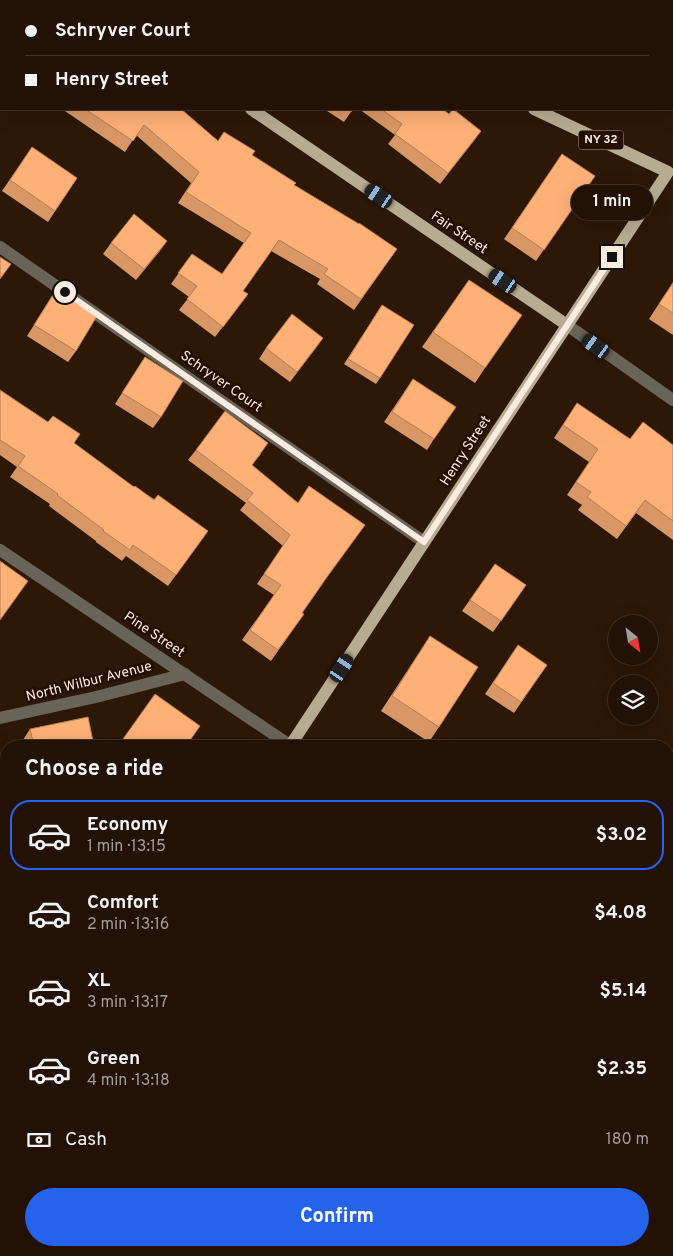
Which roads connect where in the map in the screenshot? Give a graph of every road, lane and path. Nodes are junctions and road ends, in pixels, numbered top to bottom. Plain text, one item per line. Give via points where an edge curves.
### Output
1 (252, 110) edge
2 (536, 110) edge
3 (670, 173) edge
4 (0, 246) edge
5 (567, 325) junction
6 (673, 400) edge
7 (424, 542) junction
8 (0, 550) edge
9 (185, 674) junction
10 (0, 718) edge
11 (281, 740) edge
12 (294, 740) edge

1 - 5 main road, Fair Street
2 - 3 main road, NY 32
3 - 5 main road, Henry Street / NY 32
4 - 7 street, Schryver Court
5 - 6 street, Fair Street
5 - 7 main road, Henry Street / NY 32
7 - 12 main road, Henry Street / NY 32
8 - 9 street, Pine Street
9 - 10 street, North Wilbur Avenue
9 - 11 street, Pine Street

